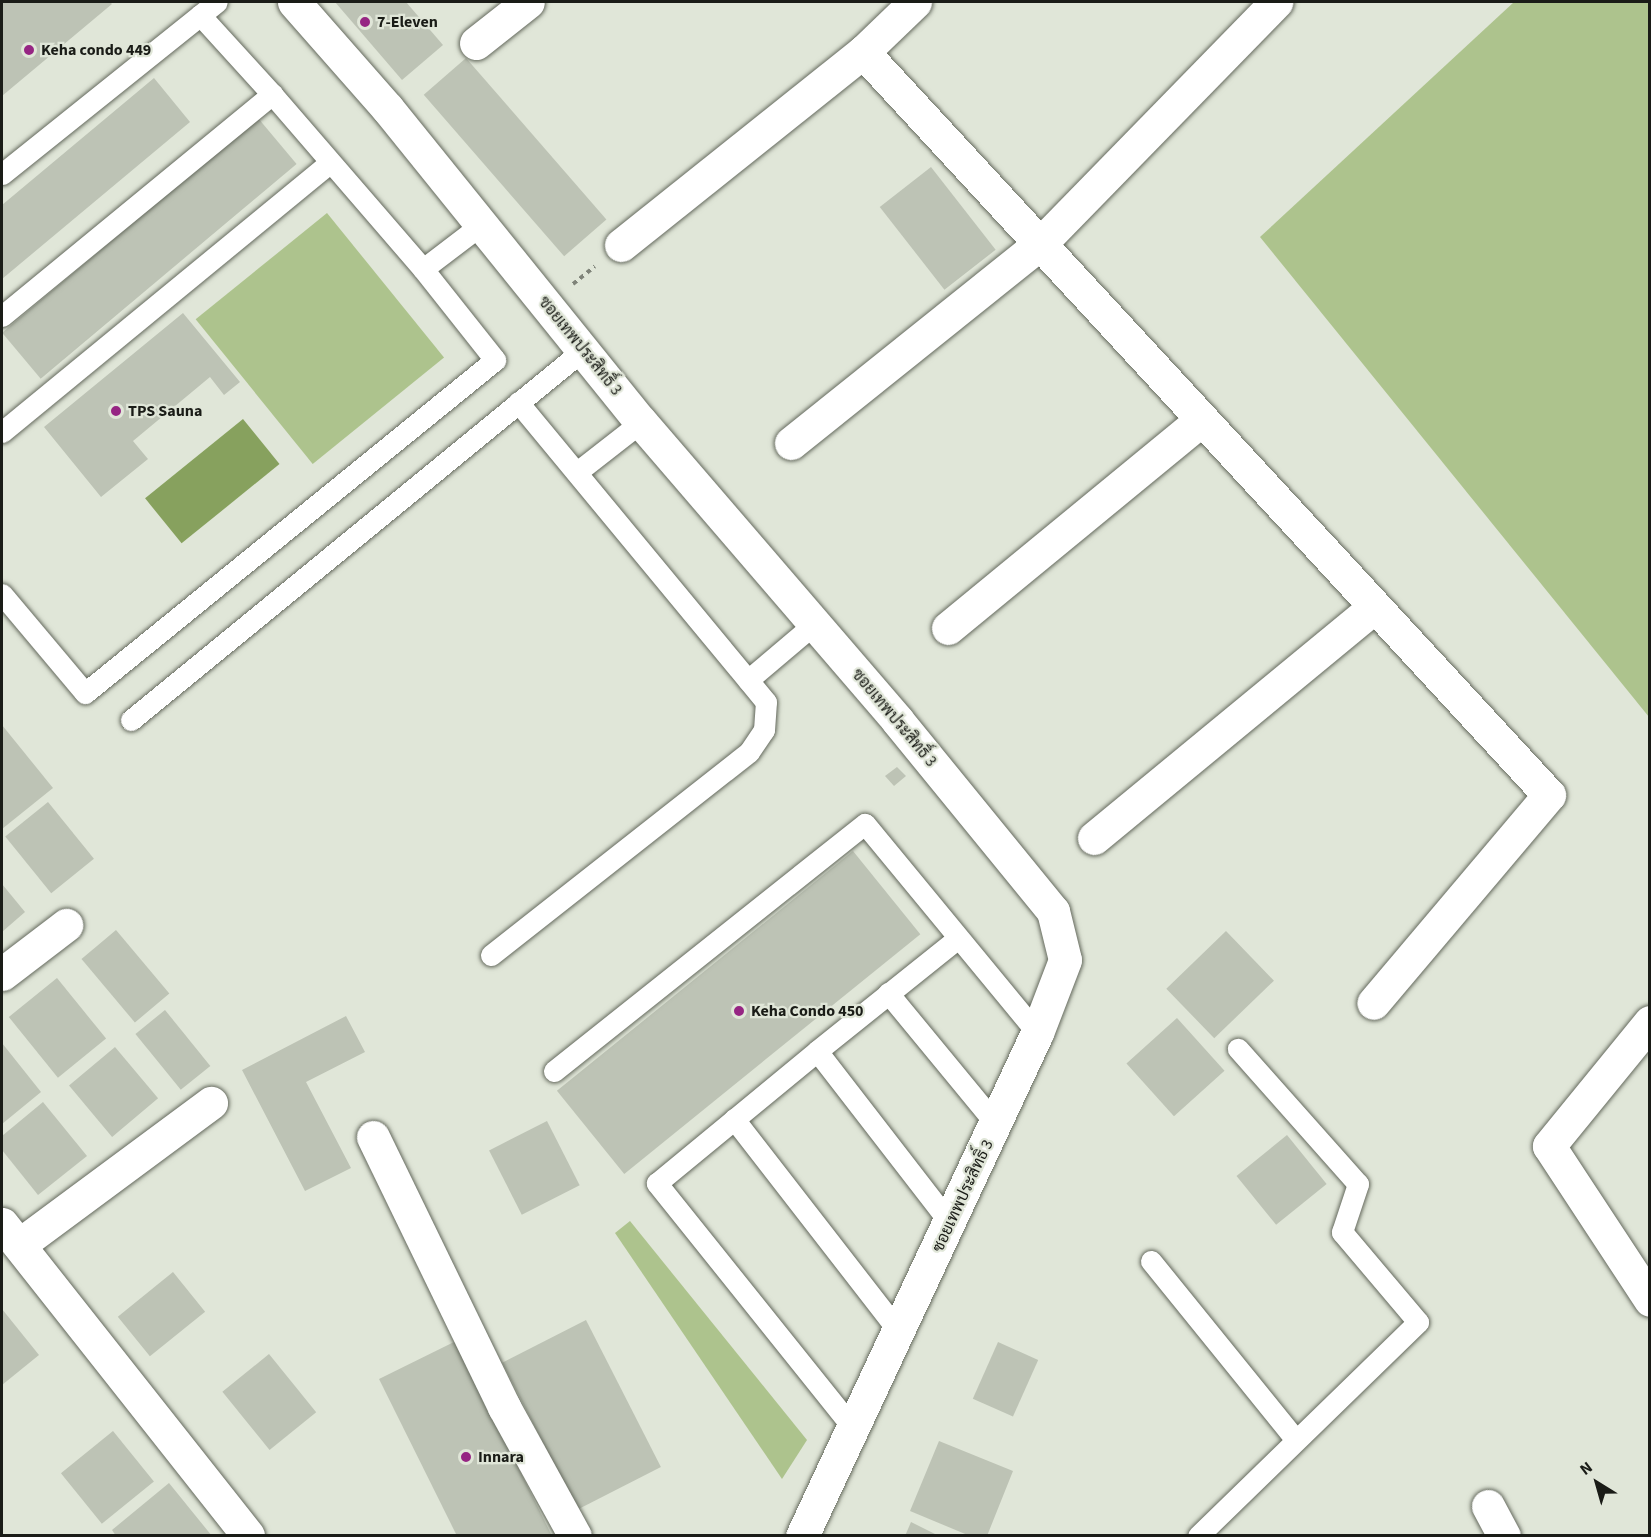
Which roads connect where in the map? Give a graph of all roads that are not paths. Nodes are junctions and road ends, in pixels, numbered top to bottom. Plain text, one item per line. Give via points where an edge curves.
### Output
1 (217, 2) edge
2 (294, 2) edge
3 (528, 2) edge
4 (915, 2) edge
5 (1276, 2) edge
6 (200, 15) junction
7 (476, 43) dead end
8 (863, 52) junction
9 (272, 94) junction
10 (330, 163) junction
11 (2, 174) edge
12 (482, 224) junction
13 (1041, 243) junction
14 (621, 245) road end
15 (423, 269) junction
16 (2, 316) edge
17 (583, 350) junction
18 (518, 402) junction
19 (1201, 420) junction
20 (641, 422) junction
21 (2, 432) edge
22 (791, 443) dead end
23 (577, 472) junction
24 (2, 594) edge
25 (1374, 607) junction
26 (814, 624) junction
27 (948, 628) dead end
28 (748, 680) junction
29 (131, 720) dead end
30 (1094, 838) dead end
31 (66, 925) dead end
32 (957, 939) junction
33 (490, 955) dead end
34 (2, 974) edge
35 (888, 993) junction
36 (1373, 1003) dead end
37 (1650, 1022) edge
38 (1037, 1034) junction
39 (1238, 1049) dead end
40 (817, 1051) junction
41 (554, 1071) dead end
42 (211, 1103) dead end
43 (735, 1119) junction
44 (997, 1125) junction
45 (373, 1137) dead end
46 (950, 1223) junction
47 (10, 1235) edge
48 (1151, 1261) dead end
49 (1650, 1300) edge
50 (899, 1332) junction
51 (853, 1428) junction
52 (1296, 1440) junction
53 (1488, 1506) dead end
54 (248, 1536) edge
55 (575, 1536) edge
56 (802, 1536) edge
57 (1198, 1536) edge
58 (1504, 1536) edge

1 - 6 lane
2 - 12 street, ซอยเทพประสิทธิ์ 3
3 - 7 street
4 - 8 street
5 - 13 street
6 - 9 lane
6 - 11 lane
8 - 13 street
8 - 14 street
9 - 10 lane
9 - 16 lane
10 - 15 lane
10 - 21 lane
12 - 15 lane
12 - 17 street, ซอยเทพประสิทธิ์ 3
13 - 19 street
13 - 22 street
15 - 24 lane via 495,360 85,693
17 - 18 lane
17 - 20 street, ซอยเทพประสิทธิ์ 3
18 - 23 lane
18 - 29 lane
19 - 25 street
19 - 27 street
20 - 23 lane
20 - 26 street, ซอยเทพประสิทธิ์ 3
23 - 28 lane
25 - 30 street
25 - 36 street via 1549,795
26 - 28 lane
26 - 38 street, ซอยเทพประสิทธิ์ 3 via 1053,911 1065,960
28 - 33 lane via 766,702 764,730 748,752
31 - 34 street
32 - 35 lane
32 - 38 lane
32 - 41 lane via 865,824
35 - 40 lane
35 - 44 lane
37 - 49 street via 1549,1146
38 - 44 street, ซอยเทพประสิทธิ์ 3
39 - 52 lane via 1358,1184 1342,1232 1418,1322
40 - 43 lane
40 - 46 lane
42 - 47 street
43 - 50 lane
43 - 51 lane via 657,1183
44 - 46 street, ซอยเทพประสิทธิ์ 3
45 - 55 street via 504,1407
46 - 50 street, ซอยเทพประสิทธิ์ 3
47 - 54 street
48 - 52 lane
50 - 51 street, ซอยเทพประสิทธิ์ 3
51 - 56 street, ซอยเทพประสิทธิ์ 3
52 - 57 lane
53 - 58 street

